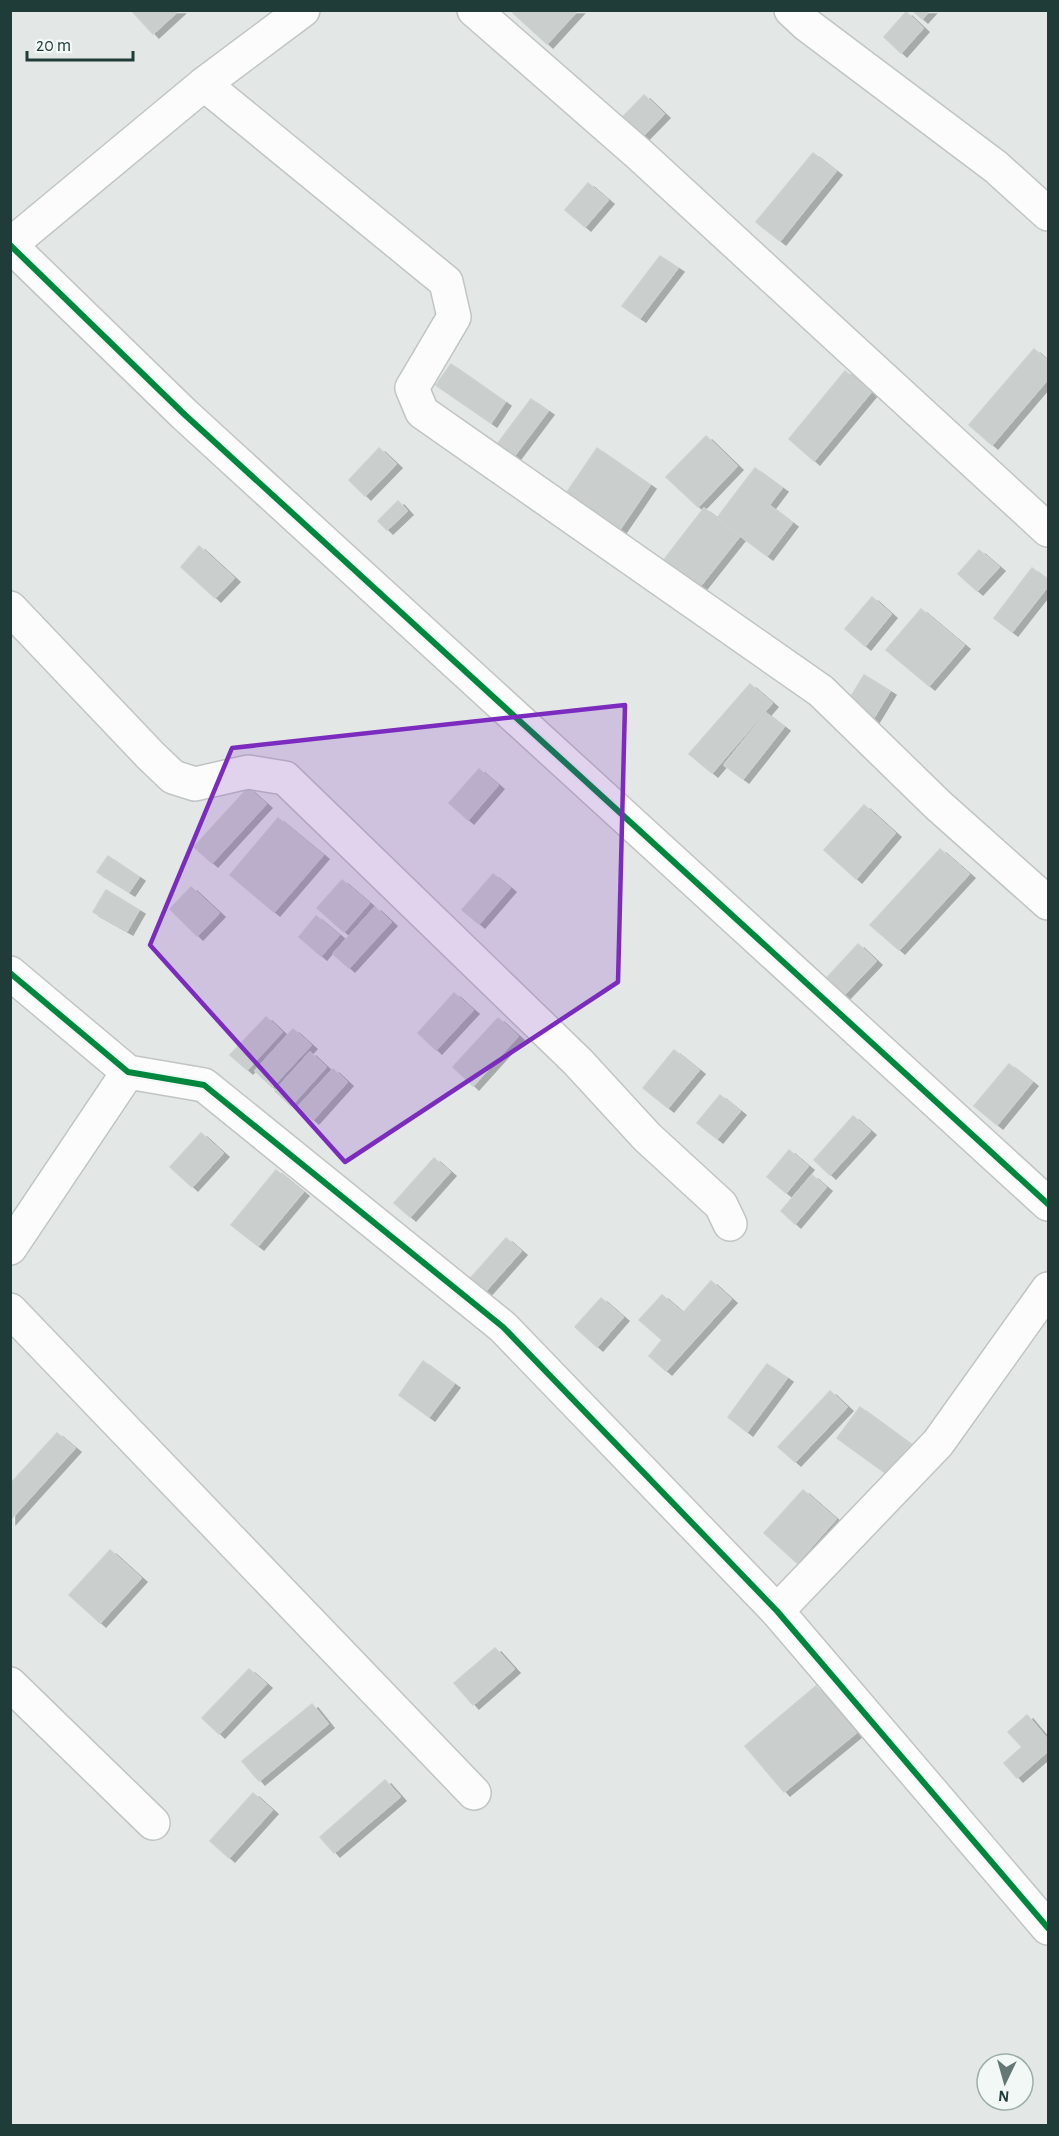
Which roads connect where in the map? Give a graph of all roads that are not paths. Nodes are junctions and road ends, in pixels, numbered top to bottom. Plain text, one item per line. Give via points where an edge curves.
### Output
1 (303, 10) edge
2 (474, 10) edge
3 (790, 10) edge
4 (204, 84) junction
5 (1048, 214) edge
6 (10, 245) edge
7 (1048, 530) edge
8 (10, 608) edge
9 (1048, 903) edge
10 (10, 972) edge
11 (128, 1072) junction
12 (1048, 1204) edge
13 (730, 1224) dead end
14 (10, 1248) edge
15 (1048, 1289) edge
16 (10, 1310) edge
17 (777, 1611) junction
18 (10, 1684) edge
19 (474, 1793) dead end
20 (153, 1823) dead end
21 (1048, 1928) edge

1 - 4 street
2 - 7 street via 640,155
3 - 5 street via 996,167
4 - 6 street
4 - 9 street via 446,282 454,317 412,388 422,411 820,691 938,805
6 - 12 street via 184,414
8 - 13 street via 173,777 195,784 248,772 285,778 570,1054 647,1137 721,1205
10 - 11 street
11 - 14 street
11 - 17 street via 204,1085 503,1327
15 - 17 street via 938,1443
16 - 19 street
17 - 21 street
18 - 20 street

